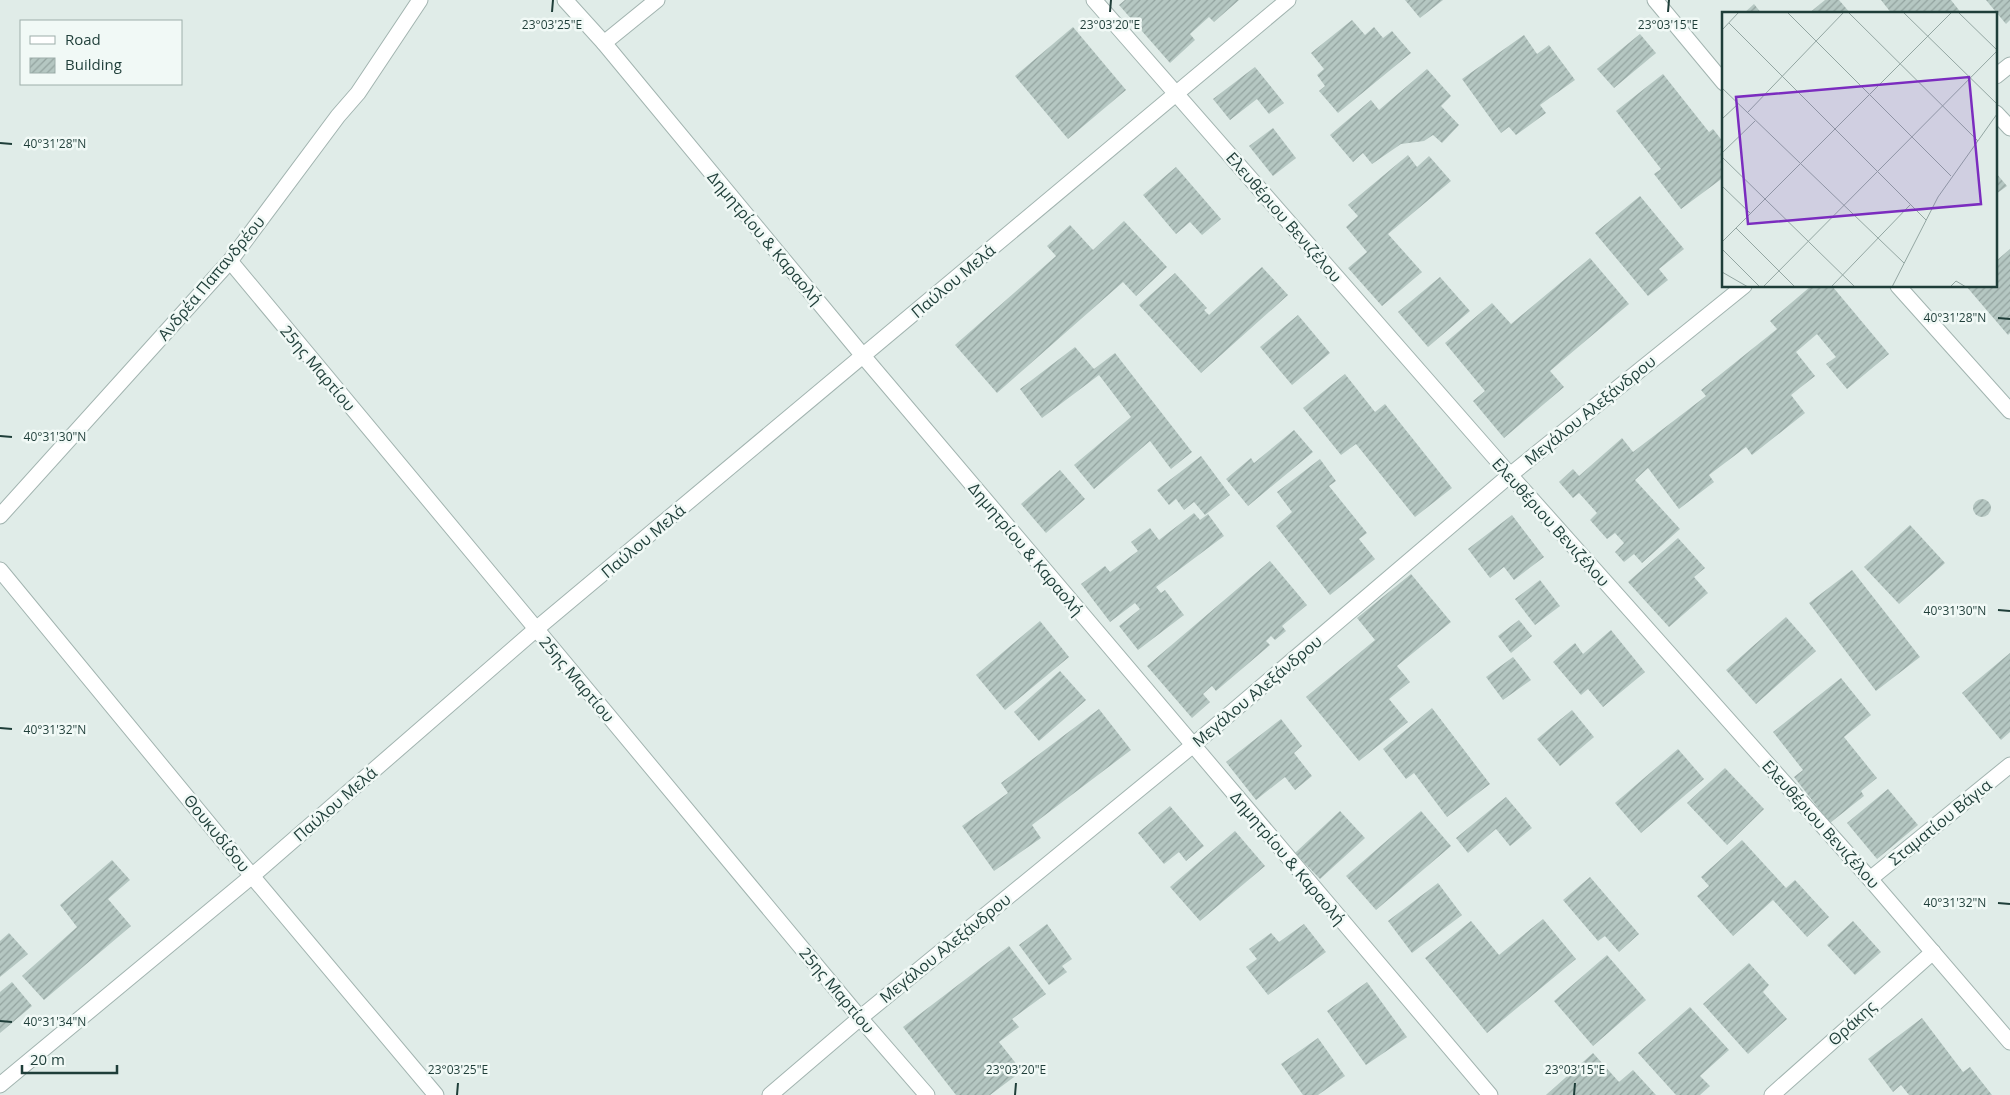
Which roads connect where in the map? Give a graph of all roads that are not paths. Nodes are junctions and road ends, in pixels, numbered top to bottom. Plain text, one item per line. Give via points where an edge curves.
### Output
1 (420, 0) edge
2 (565, 0) edge
3 (657, 0) edge
4 (1094, 0) edge
5 (1288, 0) edge
6 (1655, 0) edge
7 (604, 43) junction
8 (2010, 65) edge
9 (1998, 74) edge
10 (1722, 81) edge
11 (1176, 94) junction
12 (1998, 115) edge
13 (2010, 128) edge
14 (230, 261) junction
15 (1742, 288) edge
16 (1900, 288) edge
17 (864, 357) junction
18 (2010, 411) edge
19 (1510, 475) junction
20 (0, 516) edge
21 (0, 570) edge
22 (536, 630) junction
23 (1192, 746) junction
24 (2010, 765) edge
25 (252, 876) junction
26 (1870, 879) junction
27 (1933, 952) junction
28 (860, 1018) junction
29 (2008, 1035) edge
30 (0, 1084) edge
31 (9, 1095) edge
32 (436, 1095) edge
33 (770, 1095) edge
34 (927, 1095) edge
35 (1490, 1095) edge
36 (1772, 1095) edge

1 - 14 street, Ανδρέα Παπανδρέου via 358,93
2 - 7 street, Δημητρίου & Καραολή
3 - 7 street
4 - 11 street, Ελευθέριου Βενιζέλου
5 - 11 street, Παύλου Μελά
6 - 10 street
7 - 17 street, Δημητρίου & Καραολή
8 - 9 street
11 - 17 street, Παύλου Μελά
11 - 19 street, Ελευθέριου Βενιζέλου
12 - 13 street
14 - 20 street, Ανδρέα Παπανδρέου
14 - 22 street, 25ης Μαρτίου
15 - 19 street, Μεγάλου Αλεξάνδρου
16 - 18 street
17 - 22 street, Παύλου Μελά
17 - 23 street, Δημητρίου & Καραολή
19 - 23 street, Μεγάλου Αλεξάνδρου
19 - 26 street, Ελευθέριου Βενιζέλου
21 - 25 street, Θουκυδίδου
22 - 25 street, Παύλου Μελά
22 - 28 street, 25ης Μαρτίου
23 - 28 street, Μεγάλου Αλεξάνδρου
23 - 35 street, Δημητρίου & Καραολή
24 - 26 street, Σταματίου Βάγια
25 - 30 street, Παύλου Μελά
25 - 32 street, Θουκυδίδου
26 - 27 street, Ελευθέριου Βενιζέλου
27 - 29 street, Ελευθέριου Βενιζέλου
27 - 36 street, Θράκης
28 - 33 street, Μεγάλου Αλεξάνδρου
28 - 34 street, 25ης Μαρτίου
30 - 31 street

